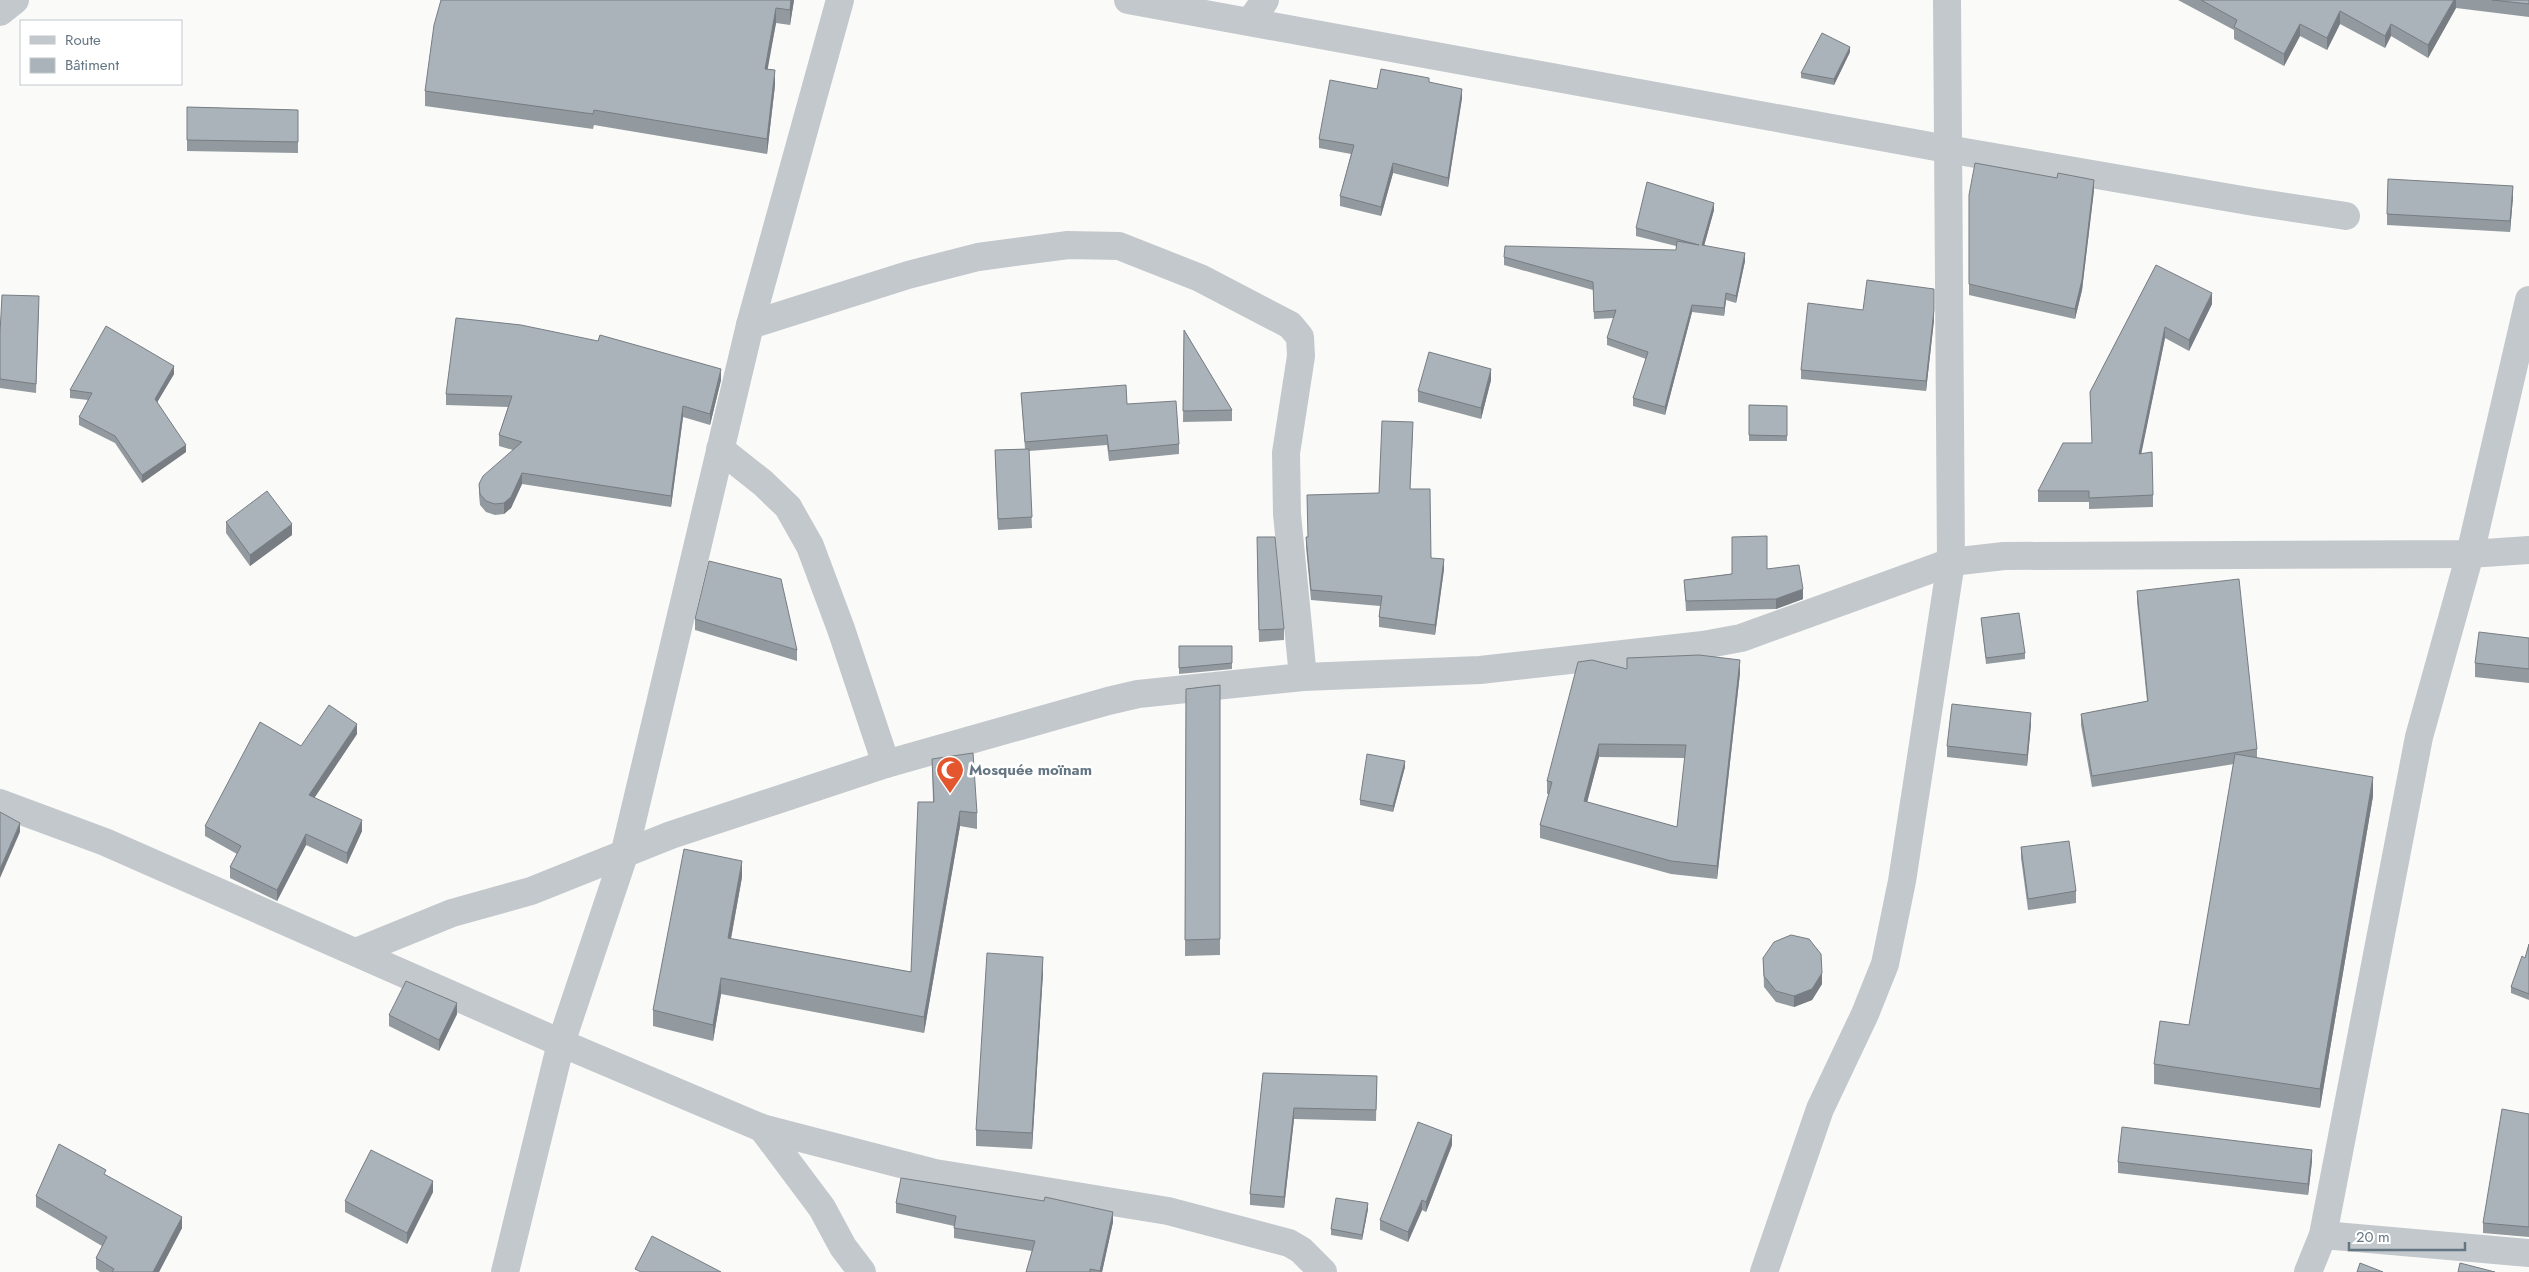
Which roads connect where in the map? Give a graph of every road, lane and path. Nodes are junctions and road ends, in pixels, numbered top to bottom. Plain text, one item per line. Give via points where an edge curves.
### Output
1 (16, 0) edge
2 (840, 0) edge
3 (1128, 0) edge
4 (1265, 0) edge
5 (1947, 0) edge
6 (0, 12) edge
7 (1250, 22) junction
8 (1947, 149) junction
9 (2346, 216) dead end
10 (2529, 300) edge
11 (750, 325) junction
12 (720, 449) junction
13 (2529, 550) edge
14 (2470, 554) junction
15 (1951, 562) junction
16 (1303, 677) junction
17 (886, 764) junction
18 (0, 803) edge
19 (624, 855) junction
20 (356, 952) junction
21 (561, 1044) junction
22 (762, 1128) junction
23 (2323, 1235) junction
24 (2529, 1253) edge
25 (505, 1272) edge
26 (862, 1272) edge
27 (1323, 1272) edge
28 (1764, 1272) edge
29 (2308, 1272) edge

1 - 6 street
2 - 11 street
3 - 7 street
4 - 7 street
5 - 8 street
7 - 8 street
8 - 9 street
8 - 15 street
10 - 14 street
11 - 12 street
11 - 16 street via 908,275 978,257 1068,245 1120,246 1200,278 1290,326 1300,337 1301,356 1286,453 1287,514
12 - 17 street via 788,507 810,546
12 - 19 street
13 - 14 street
14 - 15 street via 2004,556
14 - 23 street via 2419,737
15 - 16 street via 1742,638 1703,645 1480,670
15 - 28 street via 1902,881 1885,964 1820,1109
16 - 17 street via 1138,694
17 - 19 street via 671,835
18 - 20 street via 104,842
19 - 20 street via 531,891 452,913
19 - 21 street
20 - 21 street
21 - 22 street
21 - 25 street
22 - 26 street via 822,1208 843,1247
22 - 27 street via 935,1173 1178,1214 1289,1243
23 - 24 street
23 - 29 street

